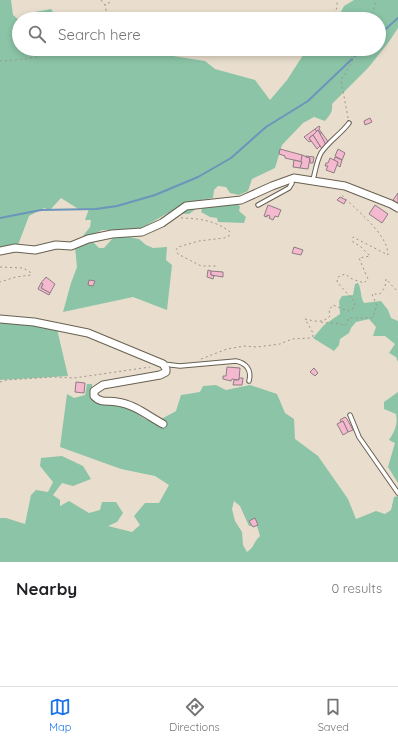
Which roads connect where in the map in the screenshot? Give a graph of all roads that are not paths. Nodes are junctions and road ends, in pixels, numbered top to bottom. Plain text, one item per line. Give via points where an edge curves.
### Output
1 (349, 123) road end
2 (292, 178) junction
3 (313, 180) junction
4 (258, 205) dead end
5 (398, 208) edge
6 (0, 251) edge
7 (0, 319) edge
8 (163, 364) junction
9 (249, 381) dead end
10 (350, 415) dead end
11 (163, 424) dead end
12 (398, 493) edge

1 - 3 lane via 321,154
2 - 3 street
2 - 4 lane via 289,188
2 - 6 street via 241,200 186,206 142,232 112,234 70,246
3 - 5 street via 338,185
7 - 8 street via 34,322 88,333
8 - 9 lane via 180,366 236,361 244,363 249,369
8 - 11 street via 166,372 160,375 103,385 94,391 94,396 97,400 132,405
10 - 12 lane via 359,437

